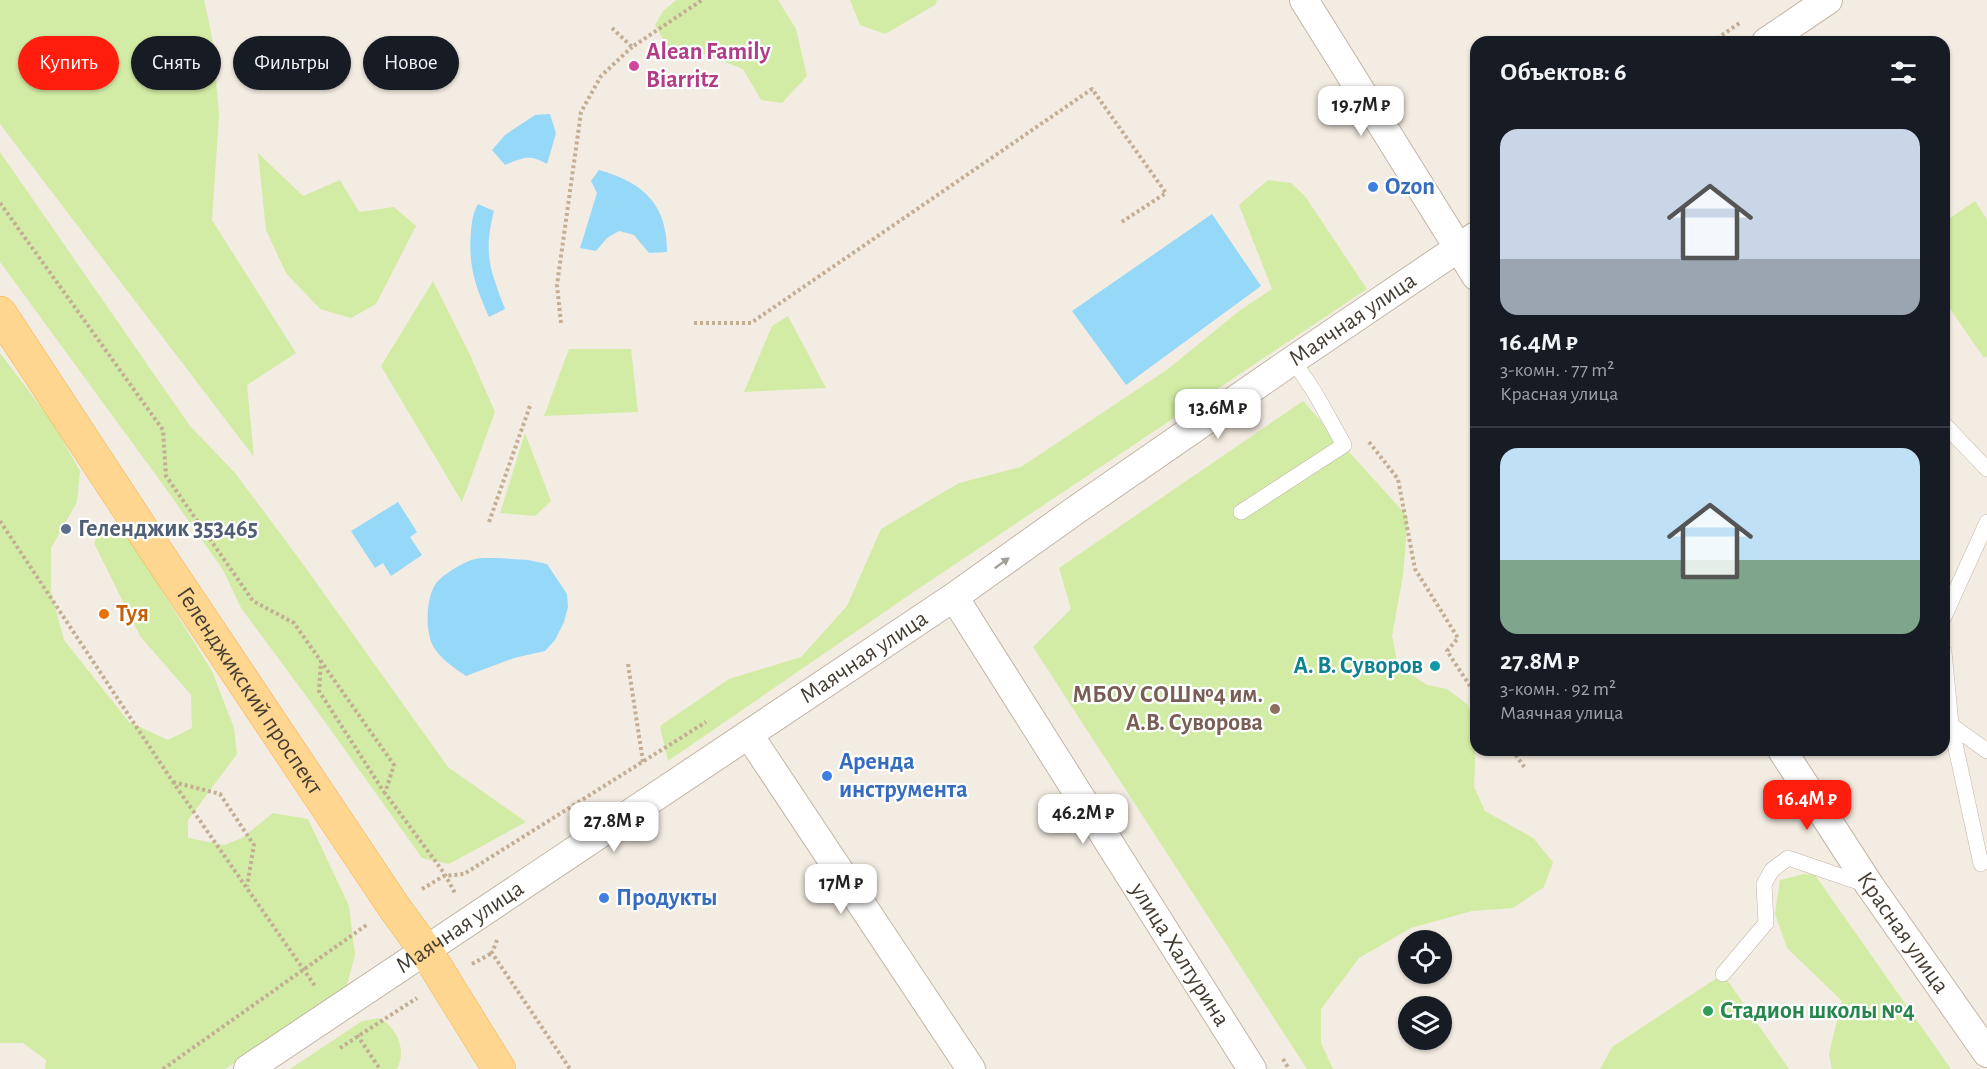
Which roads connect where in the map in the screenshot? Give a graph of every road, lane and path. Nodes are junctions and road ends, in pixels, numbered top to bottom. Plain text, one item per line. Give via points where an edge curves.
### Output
1 (702, 0) edge
2 (1304, 0) edge
3 (1828, 0) edge
4 (612, 28) dead end
5 (1775, 36) edge
6 (632, 47) junction
7 (0, 203) edge
8 (1120, 223) dead end
9 (1467, 243) edge
10 (0, 313) edge
11 (561, 323) dead end
12 (694, 323) dead end
13 (1293, 360) junction
14 (531, 403) dead end
15 (1950, 430) edge
16 (1362, 432) dead end
17 (1987, 469) edge
18 (1241, 512) dead end
19 (0, 521) edge
20 (489, 522) dead end
21 (1987, 522) edge
22 (954, 597) junction
23 (1950, 604) edge
24 (321, 660) junction
25 (628, 664) dead end
26 (1470, 686) edge
27 (1950, 715) edge
28 (712, 718) dead end
29 (1951, 725) junction
30 (749, 735) junction
31 (1987, 751) edge
32 (1516, 756) edge
33 (1786, 756) edge
34 (643, 762) junction
35 (1524, 768) dead end
36 (173, 782) junction
37 (385, 793) junction
38 (1981, 864) dead end
39 (444, 876) junction
40 (246, 886) junction
41 (1870, 886) junction
42 (394, 907) junction
43 (472, 920) junction
44 (426, 951) junction
45 (492, 953) junction
46 (302, 970) junction
47 (1723, 974) dead end
48 (445, 980) junction
49 (334, 1012) junction
50 (358, 1037) junction
51 (332, 1053) dead end
52 (1987, 1053) edge
53 (163, 1069) edge
54 (248, 1069) edge
55 (380, 1069) edge
56 (499, 1069) edge
57 (570, 1069) edge
58 (971, 1069) edge
59 (1252, 1069) edge

1 - 6 path
2 - 9 street
3 - 5 street
4 - 6 path
6 - 11 path via 601,76 581,112 557,285
7 - 24 path via 163,430 166,476 253,601 294,623
8 - 12 path via 1166,193 1092,89 751,323
9 - 13 street, Маячная улица
10 - 42 main road, Геленджикский проспект
13 - 18 lane via 1344,445
22 -> 13 street, Маячная улица
14 - 20 path
15 - 17 lane
16 - 26 path via 1398,480 1415,568 1458,638 1447,651
19 - 36 path
21 - 23 lane
22 - 30 street, Маячная улица
22 - 59 street, улица Халтурина
24 - 37 path via 319,692
24 - 37 path via 394,765
25 - 34 path
27 - 29 lane
28 - 34 path
29 - 31 lane
29 - 38 lane
30 - 43 street, Маячная улица
30 - 58 street
32 - 35 path
33 - 41 street, Красная улица
34 - 39 path via 464,874
36 - 40 path
36 - 40 path via 220,794 254,845
37 - 39 path
39 - 42 path
39 - 43 path
40 - 46 path
41 - 47 lane via 1788,858 1772,870 1764,884 1766,923
41 - 52 street, Красная улица
42 - 44 main road, Геленджикский проспект
42 - 46 path
43 - 44 street, Маячная улица
43 - 45 path
44 - 48 main road, Геленджикский проспект
44 - 49 street, Маячная улица
45 - 48 path
45 - 57 path
46 - 49 path
46 - 53 path
48 - 50 path
48 - 56 main road, Геленджикский проспект
49 - 50 path
49 - 54 street, Маячная улица
50 - 51 path
50 - 55 path

